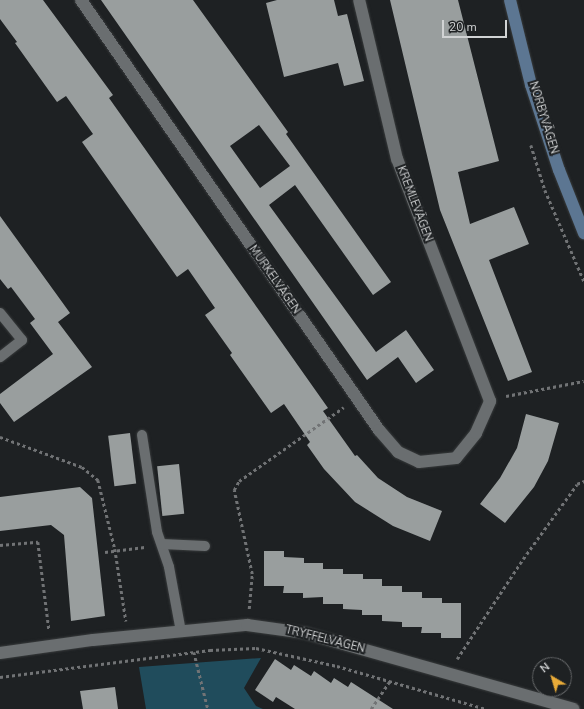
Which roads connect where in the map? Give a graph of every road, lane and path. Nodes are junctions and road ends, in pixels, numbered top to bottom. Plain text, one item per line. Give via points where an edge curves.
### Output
1 (81, 0) edge
2 (359, 0) edge
3 (510, 0) edge
4 (584, 233) edge
5 (0, 313) edge
6 (0, 357) edge
7 (584, 381) edge
8 (356, 399) junction
9 (490, 401) junction
10 (142, 435) dead end
11 (0, 437) edge
12 (584, 481) edge
13 (162, 544) junction
14 (0, 545) edge
15 (205, 546) dead end
16 (115, 549) junction
17 (105, 552) dead end
18 (48, 625) dead end
19 (247, 625) junction
20 (181, 632) junction
21 (128, 637) junction
22 (194, 652) junction
23 (0, 654) edge
24 (448, 672) junction
25 (0, 677) edge
26 (390, 681) junction
27 (440, 695) junction
28 (208, 709) edge
29 (371, 709) edge
30 (486, 709) edge
31 (572, 709) edge

1 - 8 street, MURKELVÄGEN
2 - 9 street, KREMLEVÄGEN via 397,159
3 - 4 street, NORBYVÄGEN via 536,99 559,170
5 - 6 lane via 22,340
7 - 9 path via 511,394
8 - 9 street, MURKELVÄGEN via 398,452 419,462 456,458 476,433
8 - 19 path via 239,481 234,490 252,574
10 - 13 lane
11 - 16 path via 82,467 98,480
12 - 24 path via 578,484 523,559
13 - 15 lane
13 - 16 path via 128,550
13 - 20 lane
14 - 18 path via 38,542
16 - 17 path
16 - 21 path
19 - 20 street, TRYFFELVÄGEN
19 - 24 street, TRYFFELVÄGEN via 305,633
20 - 21 street, TRYFFELVÄGEN
21 - 23 street, TRYFFELVÄGEN
22 - 25 path
22 - 26 path via 256,648
22 - 28 path
24 - 27 path
24 - 31 street, TRYFFELVÄGEN
26 - 27 path
26 - 29 path
27 - 30 path

